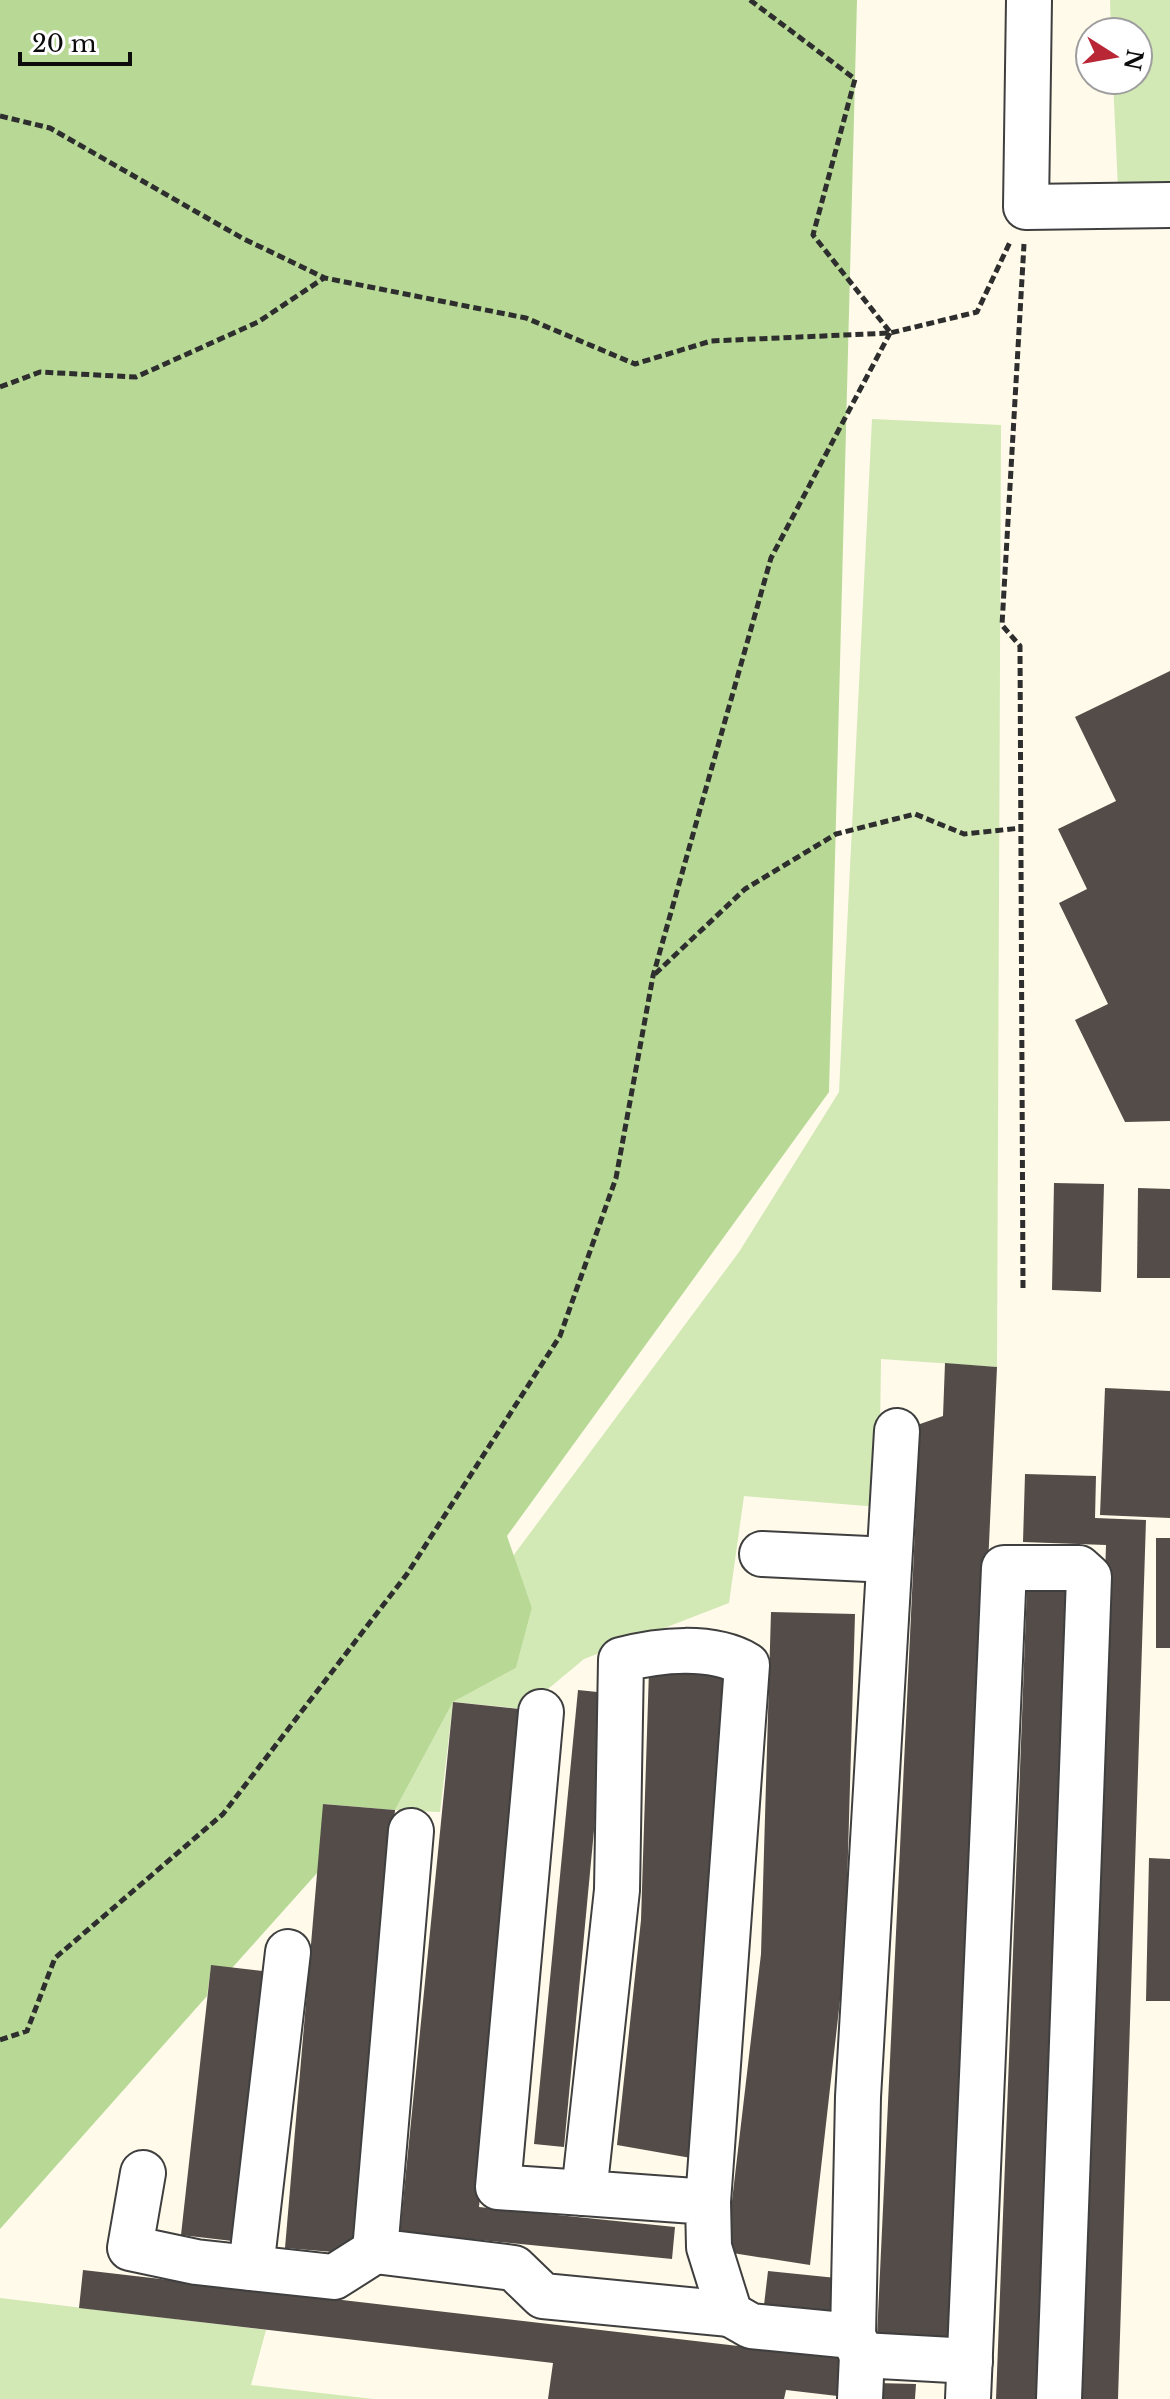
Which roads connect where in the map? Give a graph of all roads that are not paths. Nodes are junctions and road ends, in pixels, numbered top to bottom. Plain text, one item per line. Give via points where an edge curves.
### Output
1 (1029, 0) edge
2 (1170, 205) edge
3 (897, 1431) dead end
4 (762, 1554) dead end
5 (889, 1560) junction
6 (541, 1712) dead end
7 (411, 1831) dead end
8 (288, 1952) dead end
9 (143, 2173) dead end
10 (584, 2193) junction
11 (708, 2202) junction
12 (375, 2251) junction
13 (251, 2268) junction
14 (730, 2314) junction
15 (858, 2346) junction
16 (969, 2380) edge
17 (860, 2399) edge
18 (1059, 2399) edge

1 - 2 street via 1026,207
3 - 5 street
4 - 5 street
5 - 15 street via 858,2097
6 - 10 street via 498,2187
7 - 12 street
8 - 13 street
9 - 13 street via 130,2248
10 - 11 street
10 - 11 street via 617,1890 621,1660 656,1650 733,1657 747,1665
11 - 14 street via 709,2247
12 - 13 street via 334,2277
12 - 14 street via 514,2268 543,2296
14 - 15 street via 751,2326
15 - 16 street
15 - 17 street
16 - 18 street via 1004,1568 1079,1568 1089,1577

